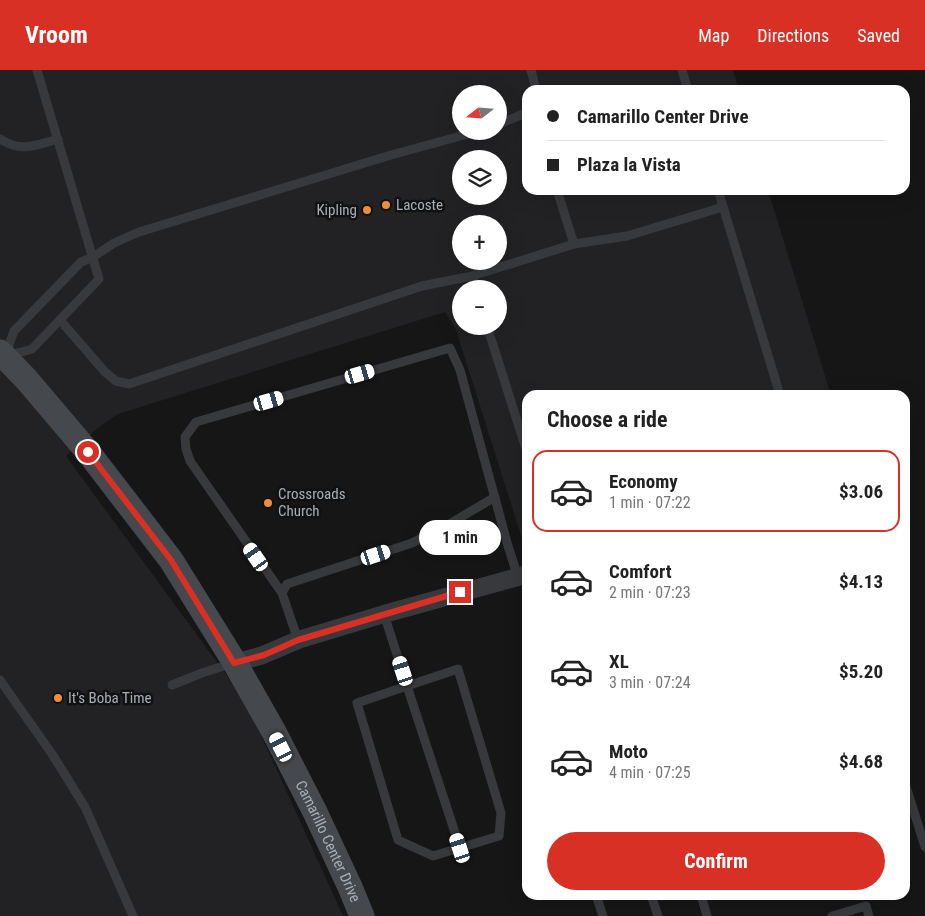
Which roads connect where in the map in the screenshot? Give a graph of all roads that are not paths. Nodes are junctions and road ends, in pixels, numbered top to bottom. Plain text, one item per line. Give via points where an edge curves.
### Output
1 (37, 70) edge
2 (532, 70) edge
3 (682, 70) edge
4 (535, 85) edge
5 (686, 85) edge
6 (522, 114) edge
7 (508, 120) edge
8 (452, 138) edge
9 (0, 139) edge
10 (58, 139) junction
11 (559, 195) edge
12 (719, 195) edge
13 (723, 207) junction
14 (574, 244) junction
15 (93, 257) junction
16 (472, 276) junction
17 (473, 280) edge
18 (60, 320) junction
19 (491, 335) edge
20 (2, 357) edge
21 (778, 390) edge
22 (522, 436) edge
23 (495, 497) junction
24 (522, 569) edge
25 (522, 575) edge
26 (282, 593) junction
27 (384, 614) junction
28 (298, 640) junction
29 (234, 663) junction
30 (0, 680) edge
31 (172, 685) dead end
32 (407, 686) junction
33 (910, 811) edge
34 (925, 847) edge
35 (460, 848) junction
36 (598, 900) edge
37 (653, 900) edge
38 (702, 900) edge
39 (133, 916) edge
40 (362, 916) edge
41 (603, 916) edge
42 (658, 916) edge
43 (707, 916) edge
44 (832, 916) edge
45 (869, 916) edge

1 - 10 lane
2 - 4 lane
3 - 5 lane
6 - 7 lane
8 - 15 lane via 139,232
9 - 10 lane via 19,148
10 - 15 lane
11 - 14 lane
12 - 13 lane
13 - 14 lane via 627,236
13 - 21 lane
14 - 16 lane
15 - 18 lane via 99,279
15 - 20 lane via 81,262 14,332
16 - 17 lane
16 - 18 lane via 422,286 129,384 116,381 105,372
18 - 20 lane via 32,349
19 - 22 lane
20 - 29 street, Camarillo Center Drive via 27,380 88,452 171,560
23 - 24 lane
23 - 26 lane via 412,543 287,584
23 - 26 lane via 460,370 450,348 196,422 185,437 190,461
25 - 27 street
26 - 28 lane
27 - 28 street
27 - 32 lane
28 - 29 street via 264,655
29 - 31 lane
29 - 40 street, Camarillo Center Drive via 315,812
30 - 39 lane via 85,807
32 - 35 lane
32 - 35 lane via 357,703 398,840 432,856
32 - 35 lane via 458,669 502,814 499,836
33 - 34 lane
36 - 41 lane
37 - 42 lane
38 - 43 lane
44 - 45 lane via 866,906

